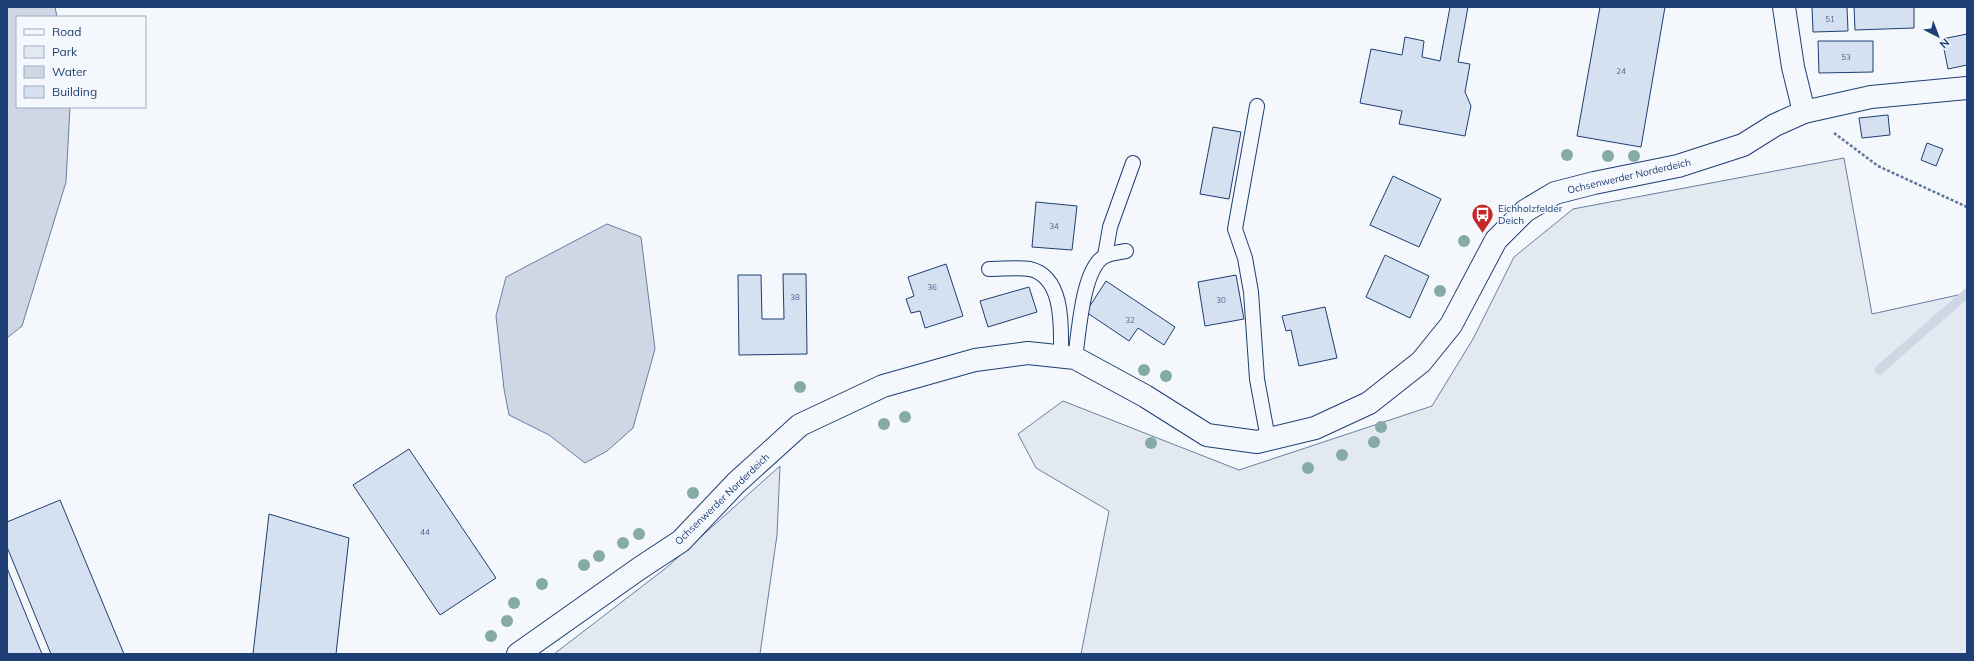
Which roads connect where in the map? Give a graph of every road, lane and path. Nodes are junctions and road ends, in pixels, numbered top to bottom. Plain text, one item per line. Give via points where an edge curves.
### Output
1 (1784, 7) edge
2 (1967, 88) edge
3 (1257, 106) dead end
4 (1804, 112) junction
5 (1133, 163) dead end
6 (1967, 207) edge
7 (1126, 251) dead end
8 (1105, 256) junction
9 (990, 269) dead end
10 (1068, 357) junction
11 (1268, 439) junction
12 (518, 654) edge

1 - 4 street via 1793,67
2 - 4 street, Ochsenwerder Norderdeich via 1871,97
3 - 11 lane via 1235,229 1245,258 1251,292 1257,379
4 - 6 path via 1878,166
4 - 11 street, Ochsenwerder Norderdeich via 1775,125 1743,145 1678,166 1556,193 1525,210 1496,240 1451,325 1421,362 1369,403 1315,428
5 - 8 lane via 1110,227
7 - 8 lane
8 - 10 lane via 1095,266 1086,286
9 - 10 lane via 1031,269 1046,278 1056,291
10 - 11 street, Ochsenwerder Norderdeich via 1145,396 1207,435 1257,442
10 - 12 street, Ochsenwerder Norderdeich via 1028,353 975,360 884,386 800,425 736,483 681,541

